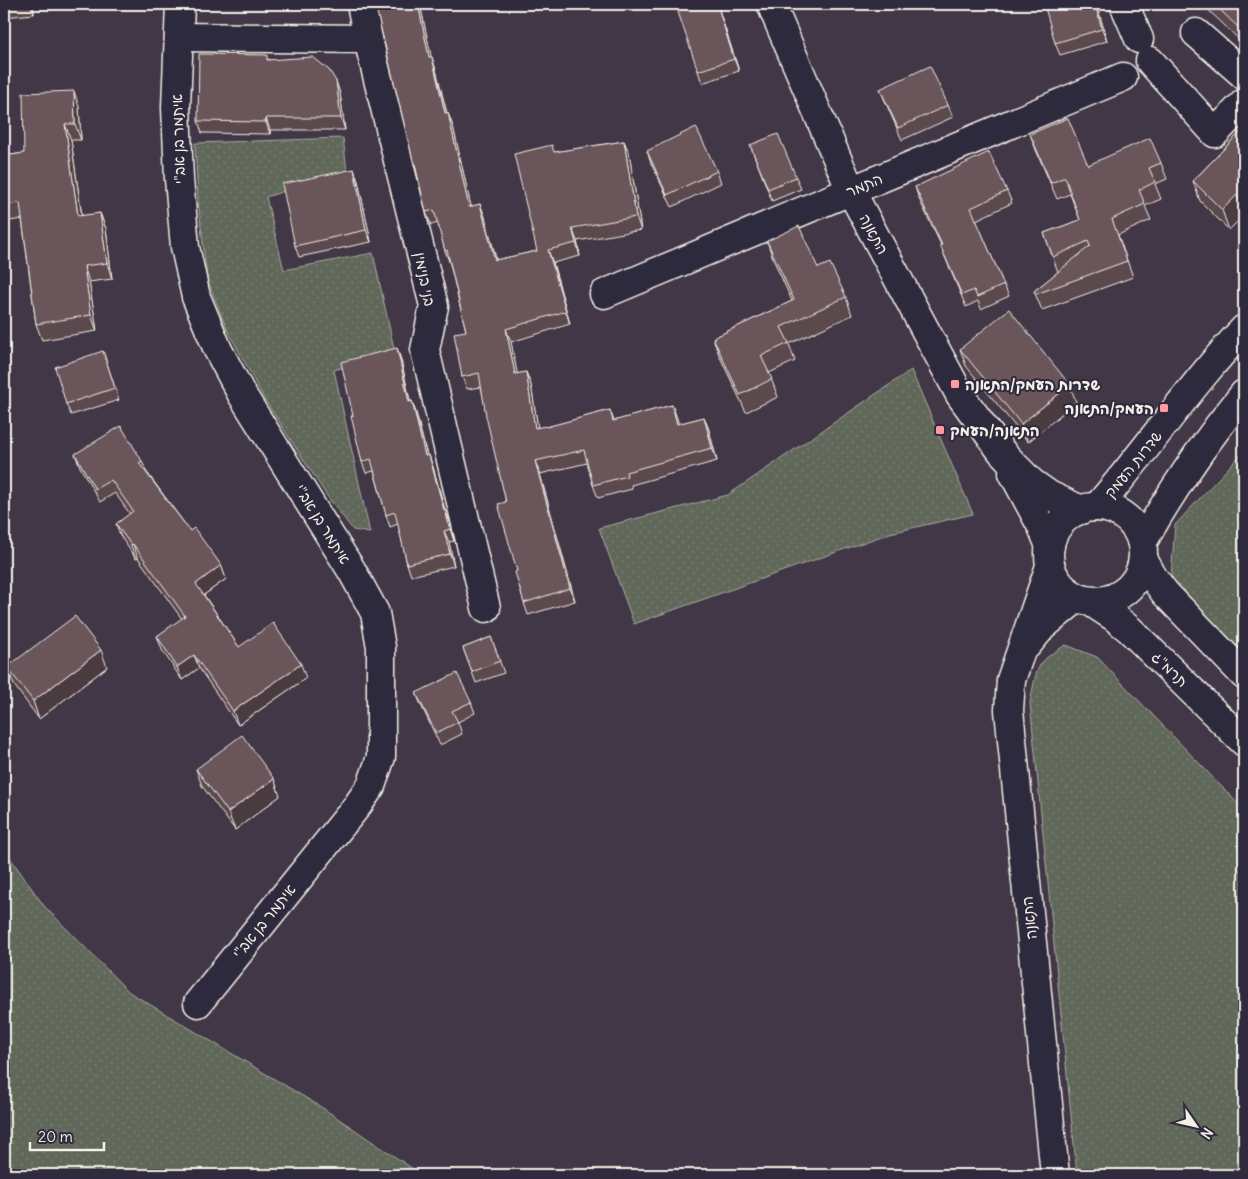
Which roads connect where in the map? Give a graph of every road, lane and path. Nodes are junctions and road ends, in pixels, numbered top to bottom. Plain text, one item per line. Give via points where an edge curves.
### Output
1 (180, 4) edge
2 (361, 4) edge
3 (771, 4) edge
4 (1124, 4) edge
5 (1196, 33) dead end
6 (179, 37) junction
7 (368, 38) junction
8 (1244, 75) edge
9 (1124, 77) dead end
10 (1244, 103) edge
11 (851, 191) junction
12 (604, 294) dead end
13 (1244, 329) edge
14 (1244, 394) edge
15 (1002, 452) junction
16 (1089, 508) junction
17 (1143, 551) junction
18 (1050, 556) junction
19 (1084, 600) junction
20 (486, 608) dead end
21 (1017, 661) junction
22 (1244, 675) edge
23 (1244, 742) edge
24 (198, 1003) dead end
25 (1055, 1175) edge

1 - 6 street, איתמר בן אב"י
2 - 7 street, בני בנימין
3 - 11 street, התאנה
4 - 10 street via 1145,50 1216,133
5 - 8 street
6 - 7 street
6 - 24 street, איתמר בן אב"י via 176,108 179,179 185,247 196,297 218,350 241,393 375,613 381,647 381,757 370,786
7 - 20 street, בני בנימין via 434,306 425,350
9 - 11 street, התמר
11 - 12 street, התמר
11 - 15 street, התאנה via 960,395
13 - 16 street, שדרות העמק via 1192,388 1146,449
14 - 17 street via 1162,506
15 - 16 street, התאנה via 1038,487 1061,502
15 - 18 street, התאנה via 1042,527
16 - 17 street via 1109,509 1121,514 1138,532
16 - 18 street via 1069,515 1060,524 1053,534
17 - 19 street via 1140,573 1132,586 1106,601
17 - 22 street via 1153,577 1165,593
18 - 19 street via 1056,580 1065,590
18 - 21 street, התאנה
19 - 21 street, התאנה via 1042,627
19 - 23 street, תרמ"ג via 1114,616
21 - 25 street, התאנה via 1011,680 1009,710

